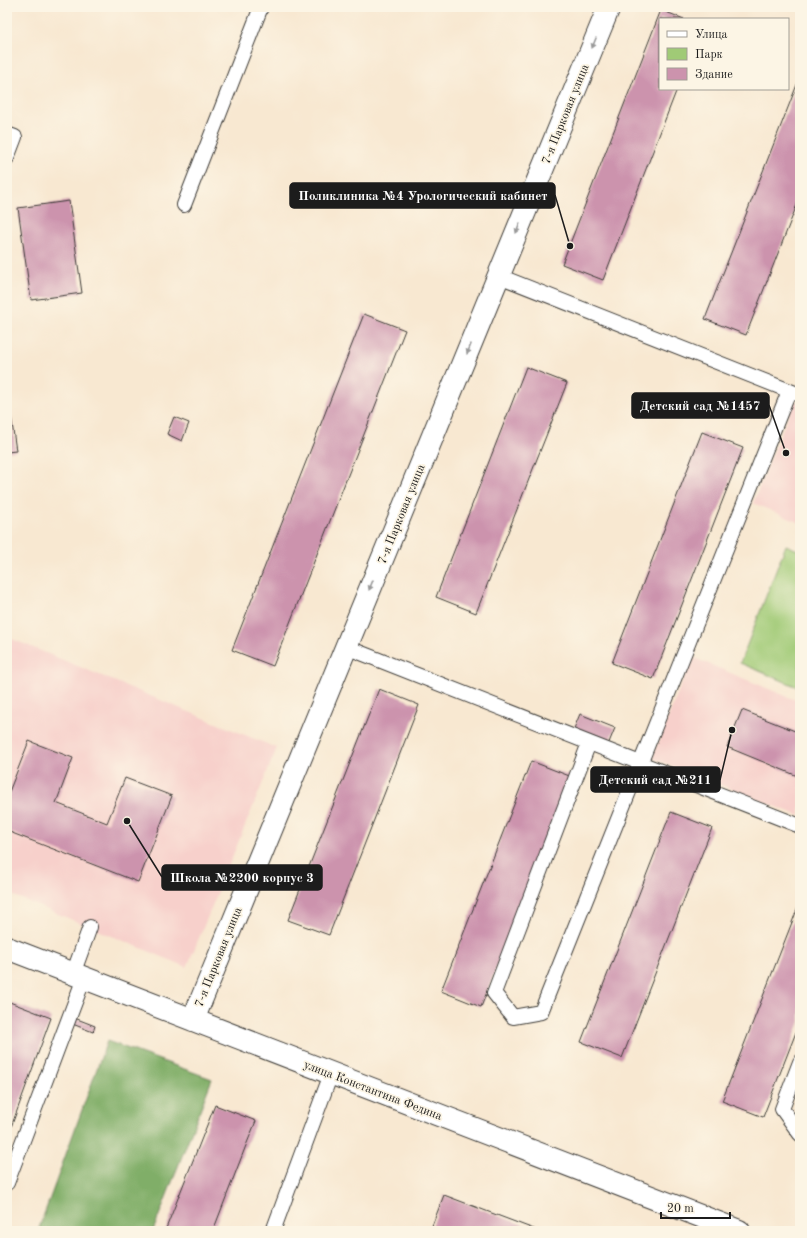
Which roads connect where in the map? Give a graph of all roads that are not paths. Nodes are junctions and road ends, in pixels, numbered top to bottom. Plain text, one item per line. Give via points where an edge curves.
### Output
1 (261, 7) edge
2 (609, 7) edge
3 (7, 134) edge
4 (7, 158) edge
5 (184, 205) dead end
6 (499, 276) junction
7 (795, 393) edge
8 (346, 647) junction
9 (589, 743) junction
10 (640, 763) junction
11 (800, 826) edge
12 (90, 927) dead end
13 (7, 948) edge
14 (78, 976) junction
15 (193, 1020) junction
16 (800, 1062) edge
17 (331, 1074) junction
18 (800, 1134) edge
19 (7, 1183) edge
20 (273, 1231) edge
21 (739, 1231) edge

1 - 5 lane
2 -> 6 street, 7-я Парковая улица
3 - 4 lane via 16,137
6 - 7 lane
6 -> 8 street, 7-я Парковая улица
7 - 10 lane
8 - 9 lane
8 - 15 street, 7-я Парковая улица
9 - 10 lane
9 - 10 lane via 494,993 512,1018 541,1012
10 - 11 lane
12 - 14 lane
13 - 14 street, улица Константина Федина
14 - 15 street, улица Константина Федина
14 - 19 lane
15 - 17 street, улица Константина Федина
16 - 18 lane via 782,1109
17 - 20 lane
17 - 21 street, улица Константина Федина

